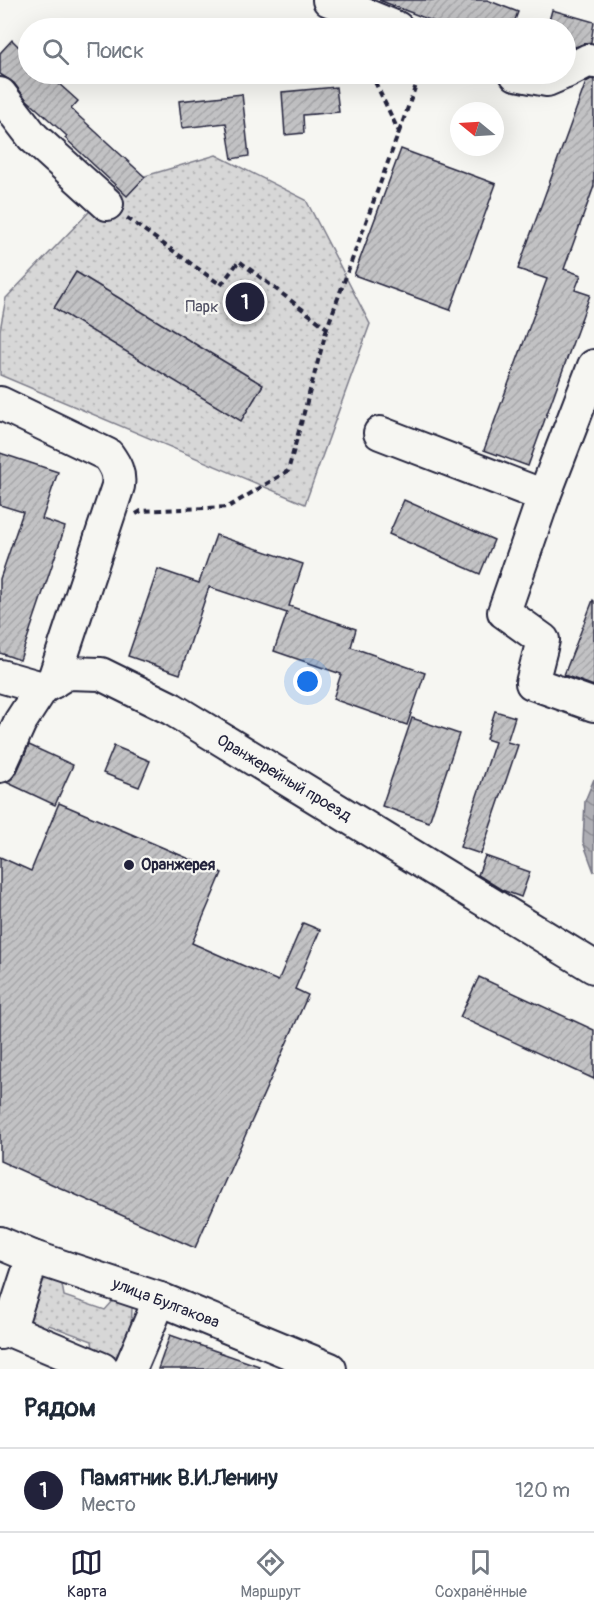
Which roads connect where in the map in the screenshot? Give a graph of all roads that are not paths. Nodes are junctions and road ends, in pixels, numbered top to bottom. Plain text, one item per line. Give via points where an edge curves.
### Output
1 (329, 0) edge
2 (373, 18) edge
3 (594, 62) edge
4 (576, 67) edge
5 (0, 94) edge
6 (107, 204) road end
7 (594, 366) edge
8 (0, 404) edge
9 (381, 434) dead end
10 (544, 496) junction
11 (0, 676) edge
12 (47, 685) junction
13 (594, 705) edge
14 (0, 766) edge
15 (594, 967) edge
16 (0, 1243) edge
17 (33, 1257) junction
18 (160, 1299) junction
19 (4, 1332) edge
20 (102, 1369) edge
21 (130, 1369) edge
22 (330, 1369) edge

1 - 2 street
3 - 4 street via 589,60
5 - 6 street via 33,137
7 - 10 street
8 - 12 street via 108,455 119,478
9 - 10 street
10 - 13 street via 504,612 543,640 532,683
11 - 12 street
12 - 14 street via 20,722
12 - 15 street, Оранжерейный проезд via 67,673 101,674 172,709
16 - 17 street, улица Булгакова
17 - 18 street, улица Булгакова
17 - 19 street
18 - 21 street
18 - 22 street, улица Булгакова
19 - 20 street

